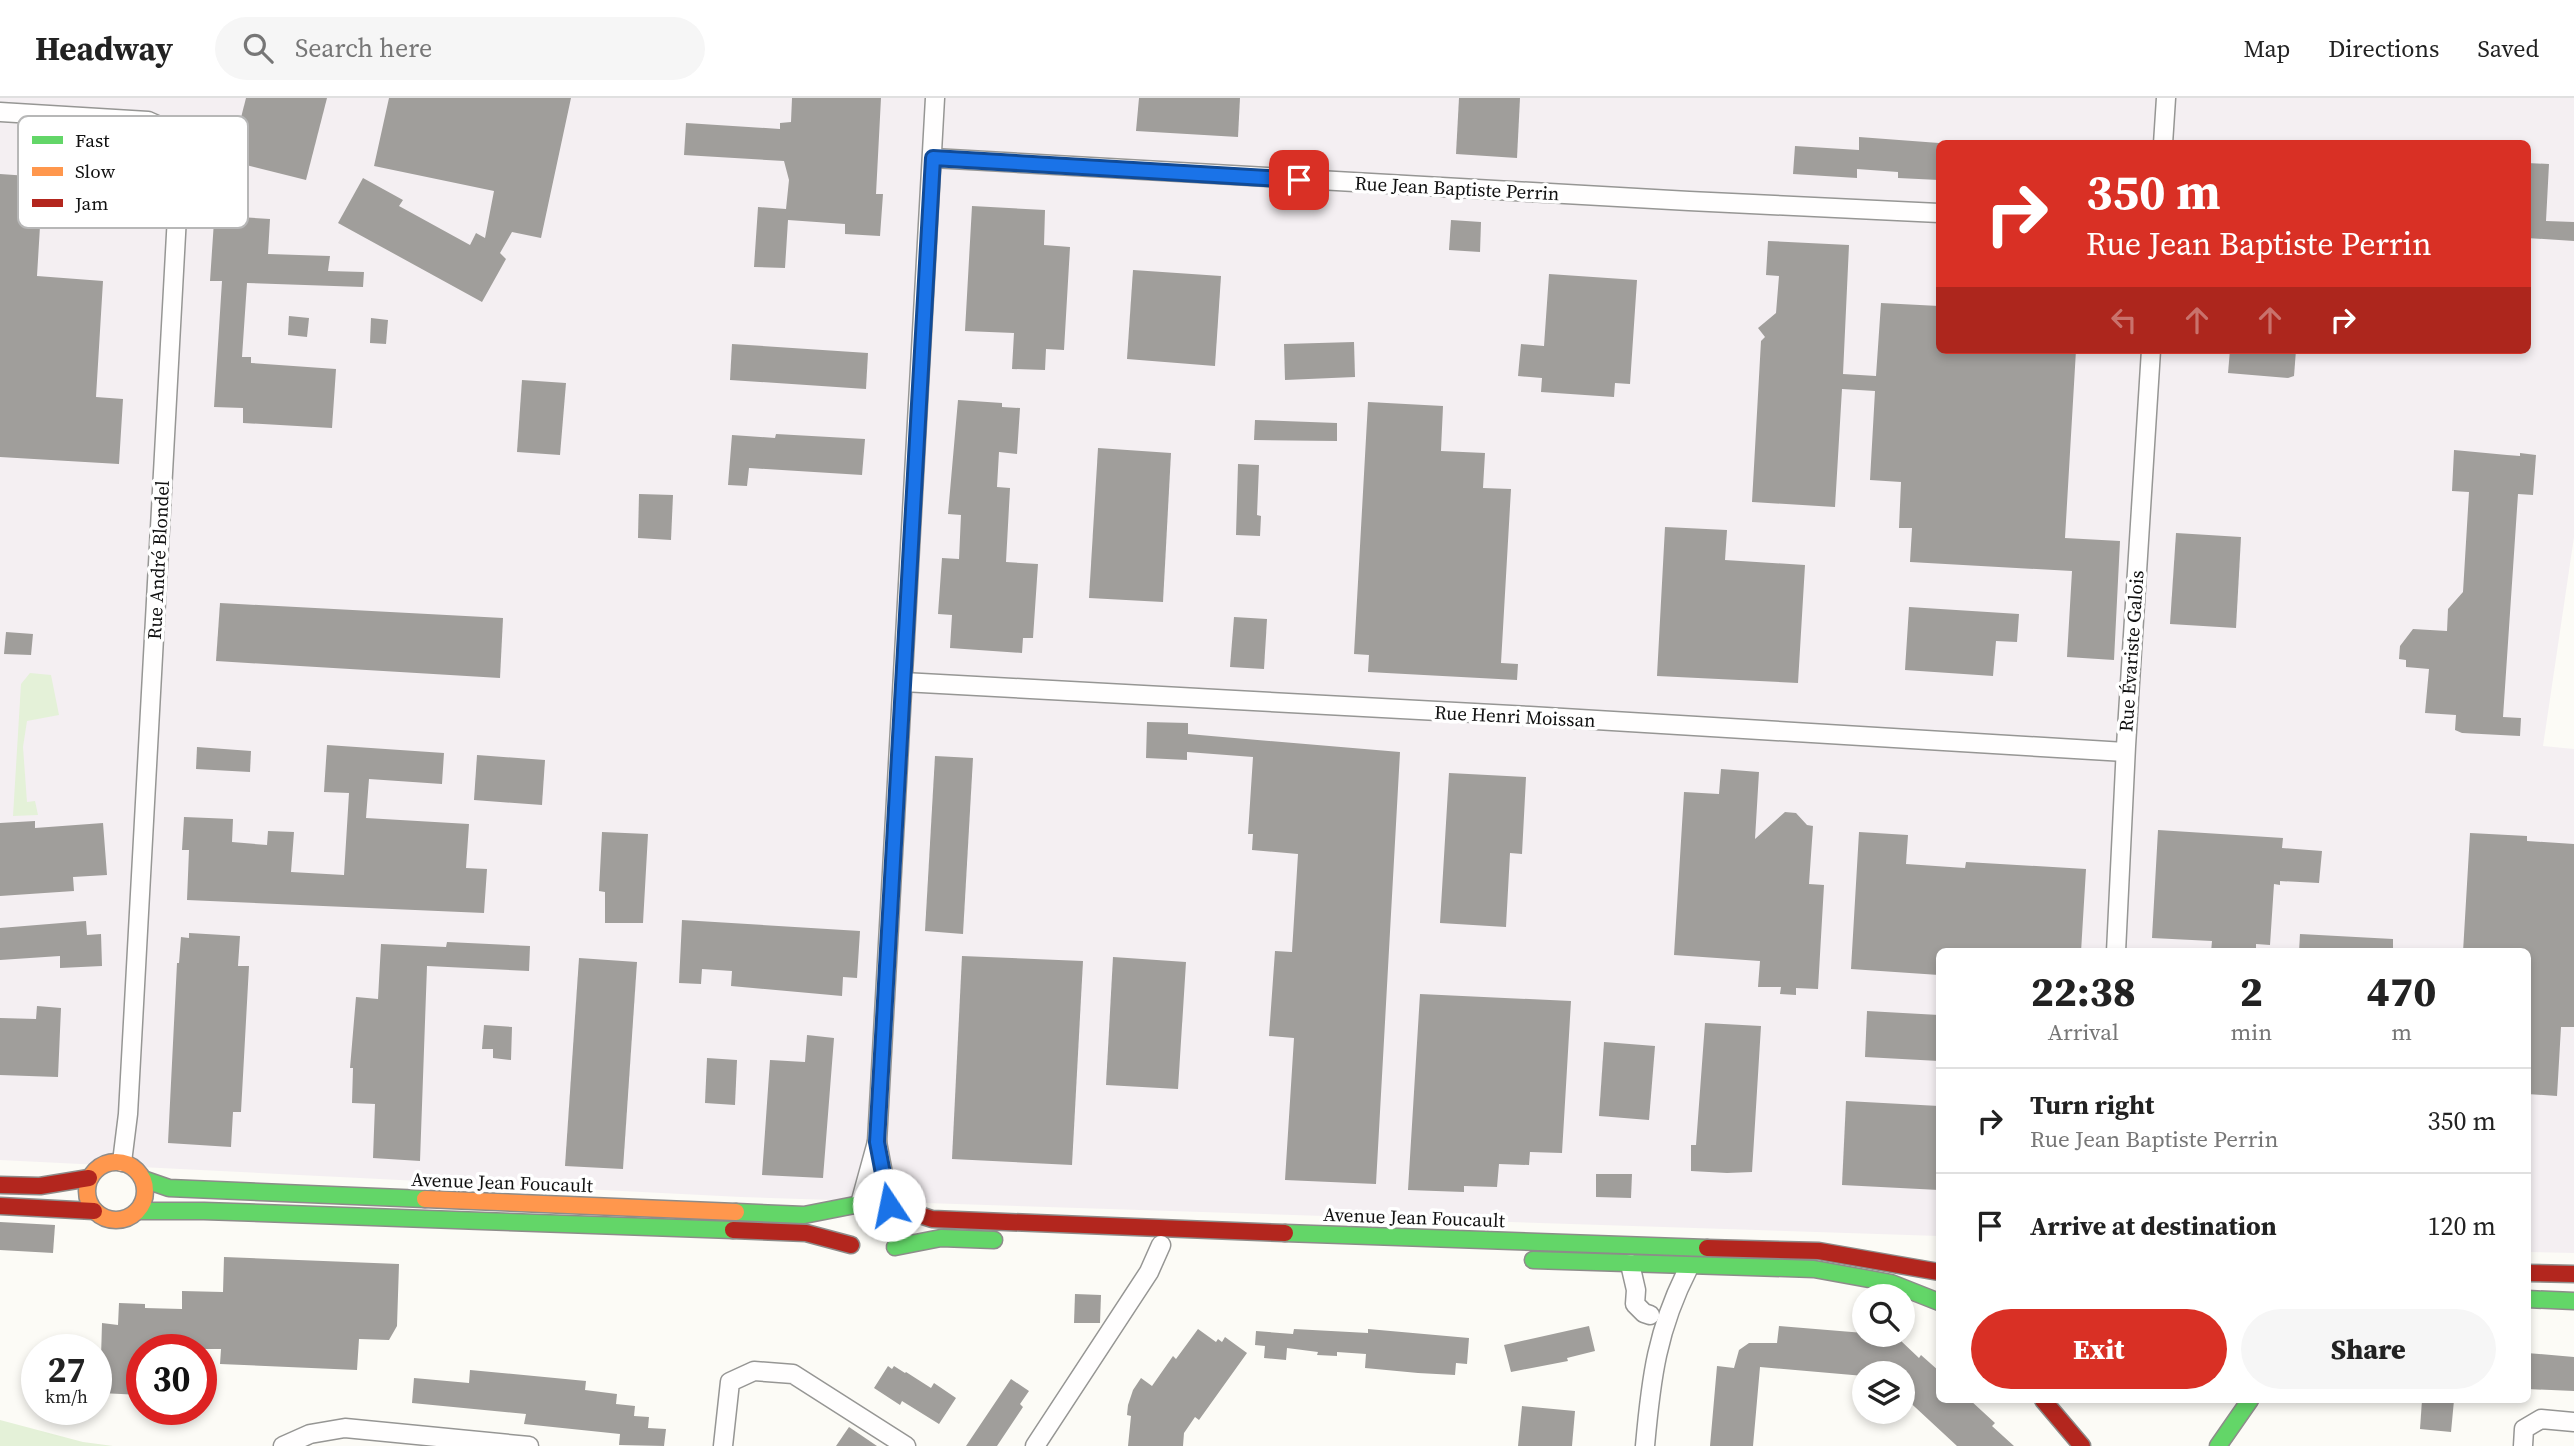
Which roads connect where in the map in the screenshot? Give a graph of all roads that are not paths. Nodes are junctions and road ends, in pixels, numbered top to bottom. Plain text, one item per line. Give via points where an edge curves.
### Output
1 (935, 98) edge
2 (2166, 98) edge
3 (0, 112) edge
4 (66, 116) edge
5 (2163, 140) edge
6 (933, 158) junction
7 (1936, 213) edge
8 (176, 228) edge
9 (2151, 354) edge
10 (903, 682) junction
11 (2126, 752) junction
12 (2116, 948) edge
13 (877, 1142) junction
14 (122, 1162) junction
15 (89, 1178) junction
16 (144, 1180) junction
17 (0, 1185) edge
18 (860, 1204) junction
19 (889, 1205) junction
20 (0, 1206) edge
21 (94, 1211) junction
22 (138, 1212) junction
23 (848, 1233) junction
24 (899, 1234) junction
25 (1016, 1241) dead end
26 (1161, 1245) dead end
27 (1520, 1260) dead end
28 (1630, 1264) junction
29 (1689, 1267) junction
30 (1936, 1271) edge
31 (2531, 1273) edge
32 (2574, 1274) edge
33 (2531, 1299) edge
34 (1936, 1301) edge
35 (2574, 1301) edge
36 (1650, 1315) dead end
37 (2046, 1403) edge
38 (2248, 1403) edge
39 (2574, 1422) edge
40 (283, 1446) edge
41 (529, 1446) edge
42 (723, 1446) edge
43 (906, 1446) edge
44 (1035, 1446) edge
45 (1645, 1446) edge
46 (2082, 1446) edge
47 (2218, 1446) edge
48 (2523, 1446) edge

1 - 6 street
2 - 5 street
3 - 4 street, Rue André Blondel
6 - 7 street, Rue Jean Baptiste Perrin
6 - 10 street
8 - 14 street, Rue André Blondel
9 - 11 street, Rue Évariste Galois
10 - 11 street, Rue Henri Moissan
10 - 13 street
11 - 12 street, Rue Évariste Galois
13 - 18 street
13 - 19 street
14 - 15 main road via 103,1164
14 - 16 main road via 135,1168
15 - 17 main road via 40,1186
15 - 21 main road via 86,1195
16 - 18 main road, Avenue Jean Foucault via 205,1191 804,1215
16 - 22 main road via 145,1196
18 - 19 main road
18 - 23 main road via 854,1209
19 - 24 main road via 899,1217
19 - 30 main road, Avenue Jean Foucault via 945,1220 1819,1251
20 - 21 main road
21 - 22 main road via 114,1221
22 - 23 main road
23 - 24 main road via 873,1256
24 - 25 main road
26 - 44 street via 1149,1272
27 - 28 main road
28 - 29 main road
28 - 36 street via 1635,1304
29 - 34 main road via 1814,1269 1891,1283
29 - 45 street via 1667,1314 1652,1374
31 - 32 main road
33 - 35 main road
37 - 46 main road
38 - 47 main road
39 - 48 street via 2541,1419 2524,1429
40 - 41 street via 310,1434 345,1428
42 - 43 street via 730,1382 754,1371 793,1374

